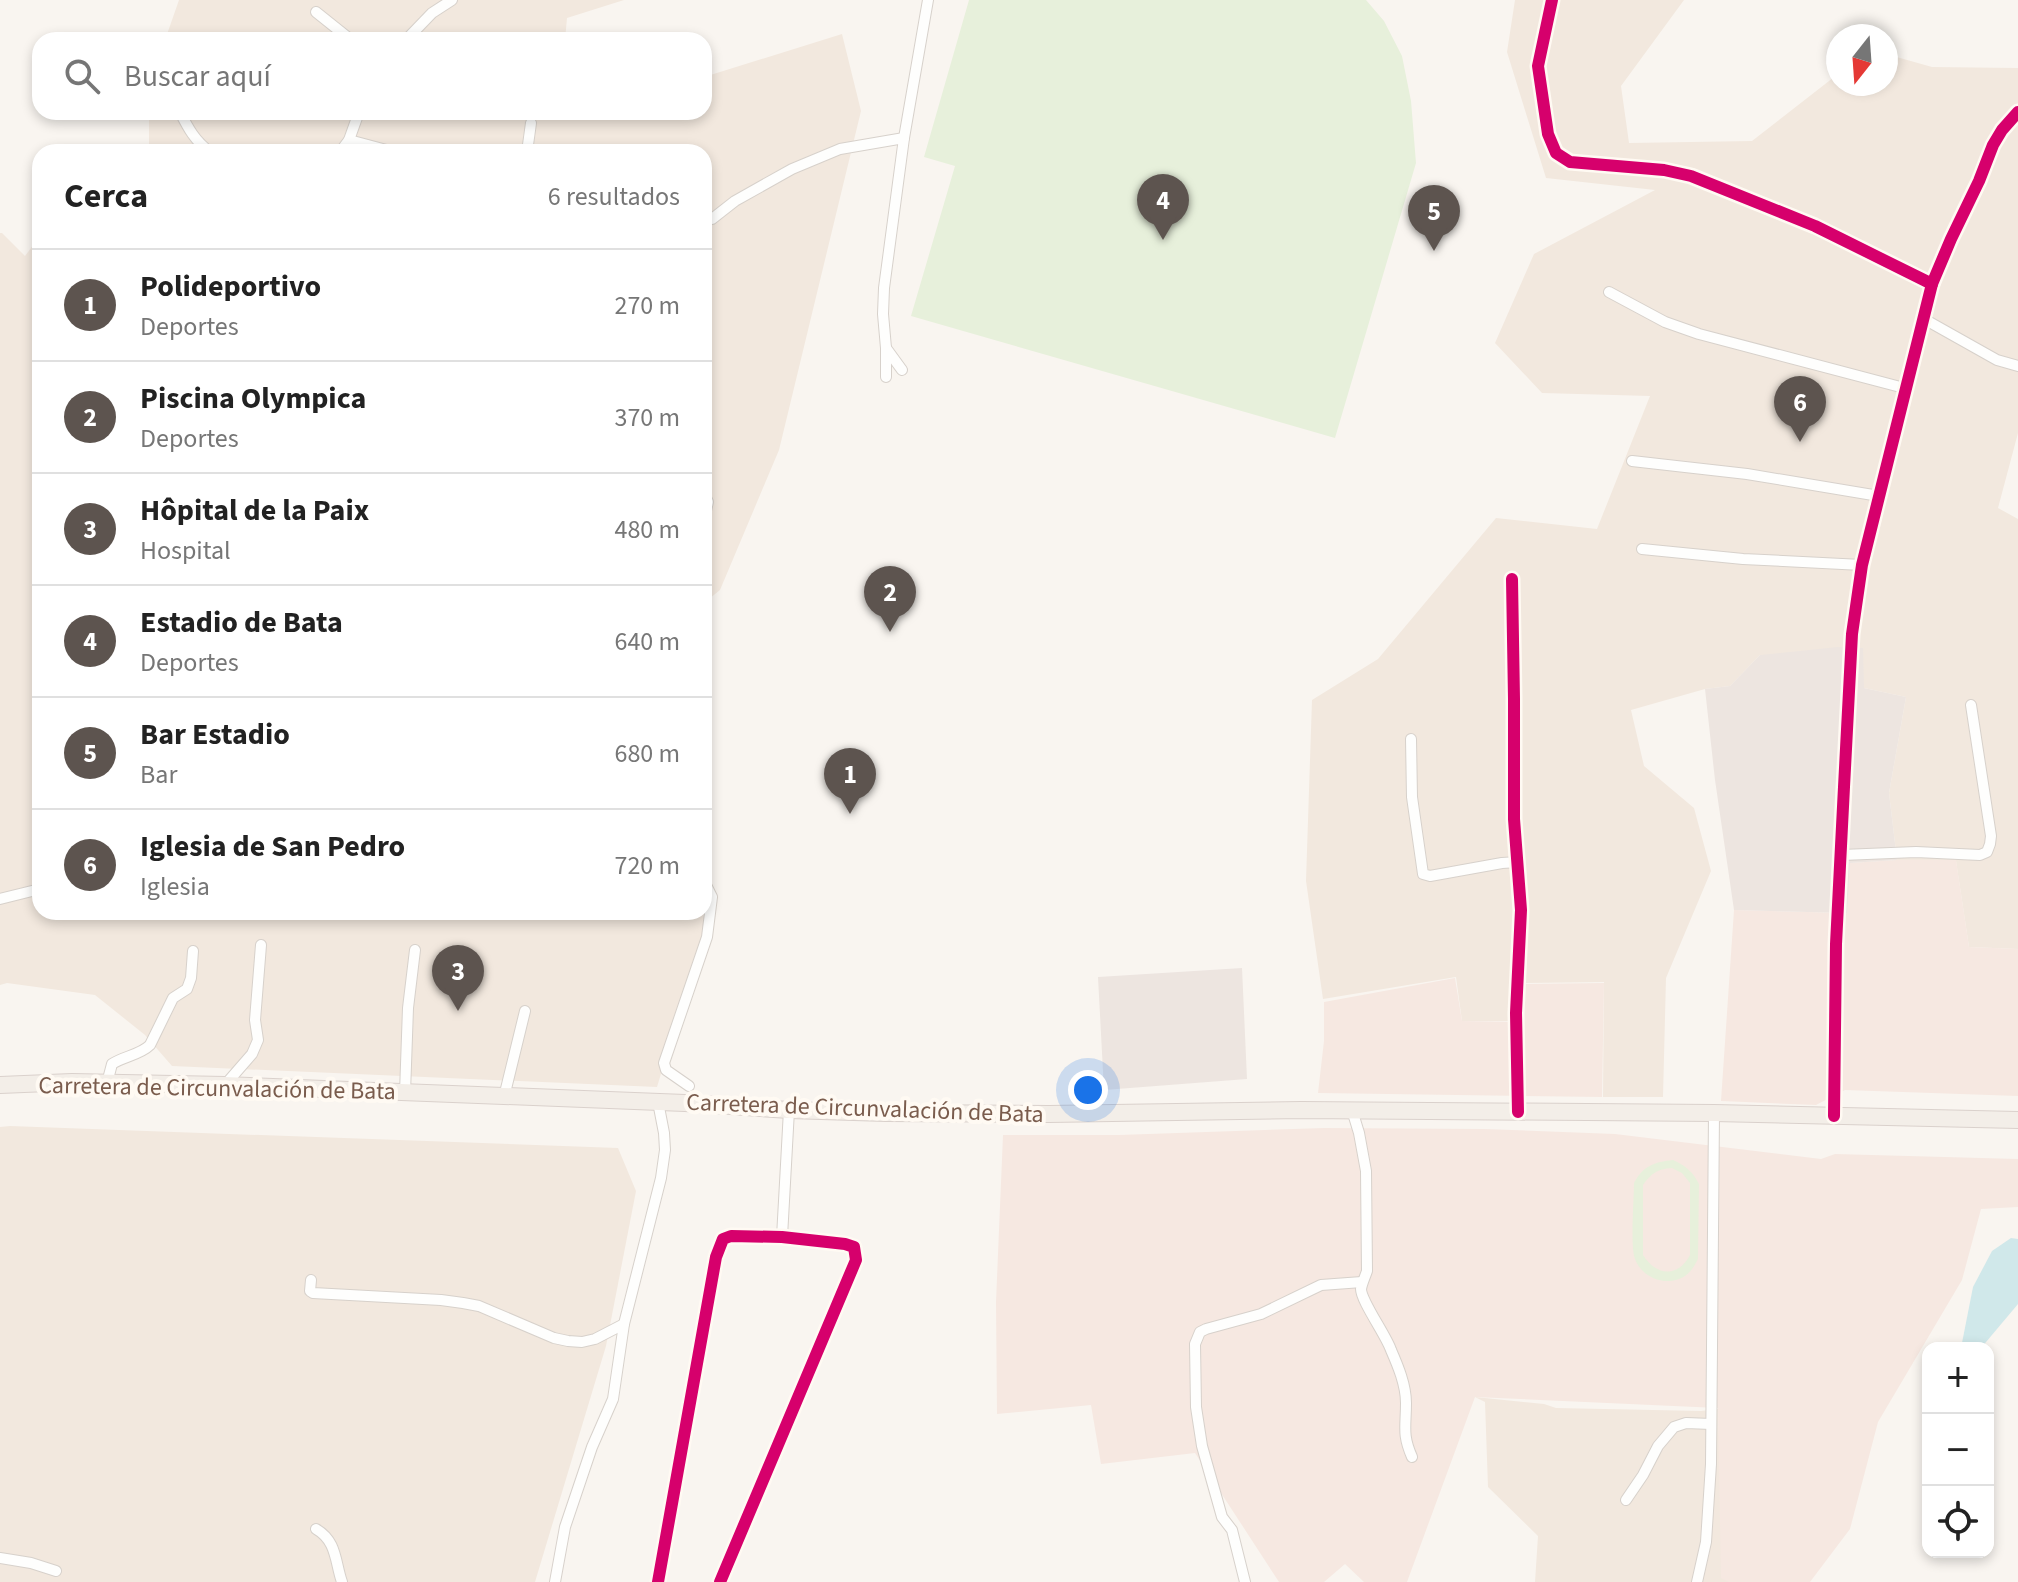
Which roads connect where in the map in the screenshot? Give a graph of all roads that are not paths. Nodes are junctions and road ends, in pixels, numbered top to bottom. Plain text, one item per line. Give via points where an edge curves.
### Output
1 (452, 0) edge
2 (928, 0) edge
3 (1552, 0) edge
4 (316, 12) dead end
5 (341, 32) edge
6 (414, 32) edge
7 (2018, 112) edge
8 (185, 120) edge
9 (356, 120) edge
10 (531, 123) dead end
11 (904, 138) junction
12 (349, 140) junction
13 (199, 144) edge
14 (346, 144) edge
15 (364, 144) edge
16 (528, 144) edge
17 (712, 219) edge
18 (1932, 284) junction
19 (1609, 292) dead end
20 (1924, 319) junction
21 (886, 348) junction
22 (2018, 366) edge
23 (902, 370) dead end
24 (886, 377) dead end
25 (1908, 389) junction
26 (1632, 461) dead end
27 (1879, 496) junction
28 (1642, 549) dead end
29 (1862, 565) junction
30 (1512, 579) dead end
31 (1971, 705) dead end
32 (1411, 739) dead end
33 (1842, 855) junction
34 (1518, 862) junction
35 (32, 891) edge
36 (0, 899) edge
37 (709, 920) edge
38 (261, 945) dead end
39 (415, 950) dead end
40 (193, 951) dead end
41 (525, 1011) dead end
42 (107, 1083) junction
43 (0, 1085) edge
44 (225, 1085) junction
45 (689, 1086) dead end
46 (405, 1093) junction
47 (504, 1097) junction
48 (658, 1102) junction
49 (789, 1110) junction
50 (1352, 1110) junction
51 (1518, 1112) junction
52 (1714, 1113) junction
53 (1834, 1116) junction
54 (2018, 1120) edge
55 (782, 1237) junction
56 (311, 1280) dead end
57 (1362, 1282) junction
58 (624, 1324) junction
59 (1711, 1424) junction
60 (1412, 1457) dead end
61 (1626, 1500) dead end
62 (316, 1529) dead end
63 (0, 1558) edge
64 (56, 1571) dead end
65 (342, 1582) edge
66 (555, 1582) edge
67 (658, 1582) edge
68 (720, 1582) edge
69 (1245, 1582) edge
70 (1697, 1582) edge

1 - 6 street
2 - 11 street
3 - 18 street via 1538,66 1556,153 1570,162 1691,176 1815,226
4 - 5 street
7 - 18 street via 1993,145
8 - 13 street
9 - 12 street
10 - 16 street
11 - 17 street via 840,149 792,169
11 - 21 street via 884,288
12 - 14 street
12 - 15 street
18 - 20 street
19 - 25 street via 1699,334
20 - 22 street via 1997,360
20 - 25 street
21 - 23 street
21 - 24 street
25 - 27 street
26 - 27 street
27 - 29 street
28 - 29 street
29 - 33 street via 1852,634
30 - 34 street
31 - 33 street via 1991,836 1987,852
32 - 34 street via 1412,797 1423,874
33 - 53 street
34 - 51 street
35 - 36 street
37 - 45 street via 664,1063
38 - 44 street via 258,1040
39 - 46 street
40 - 42 street via 187,989 173,998 150,1045 112,1064
41 - 47 street
42 - 43 main road, Carretera de Circunvalación de Bata
42 - 44 main road, Carretera de Circunvalación de Bata
44 - 46 main road, Carretera de Circunvalación de Bata
46 - 47 main road, Carretera de Circunvalación de Bata
47 - 48 main road, Carretera de Circunvalación de Bata
48 - 49 main road, Carretera de Circunvalación de Bata
48 - 58 street via 665,1150 661,1178
49 - 50 main road, Carretera de Circunvalación de Bata
49 - 55 street
50 - 51 main road, Carretera de Circunvalación de Bata
50 - 57 street via 1366,1171 1367,1271
51 - 52 main road, Carretera de Circunvalación de Bata
52 - 53 main road, Carretera de Circunvalación de Bata
52 - 59 street
53 - 54 main road, Carretera de Circunvalación de Bata
55 - 67 street via 731,1236 723,1239 716,1257
55 - 68 street via 845,1244 854,1247 856,1260
56 - 58 street via 313,1293 479,1306 568,1341 595,1339
57 - 60 street via 1362,1295 1405,1386 1404,1432
57 - 69 street via 1321,1285 1197,1337 1196,1407 1202,1446
58 - 66 street via 613,1399 570,1514
59 - 61 street via 1674,1427
59 - 70 street via 1709,1515
62 - 65 street via 335,1549
63 - 64 street

